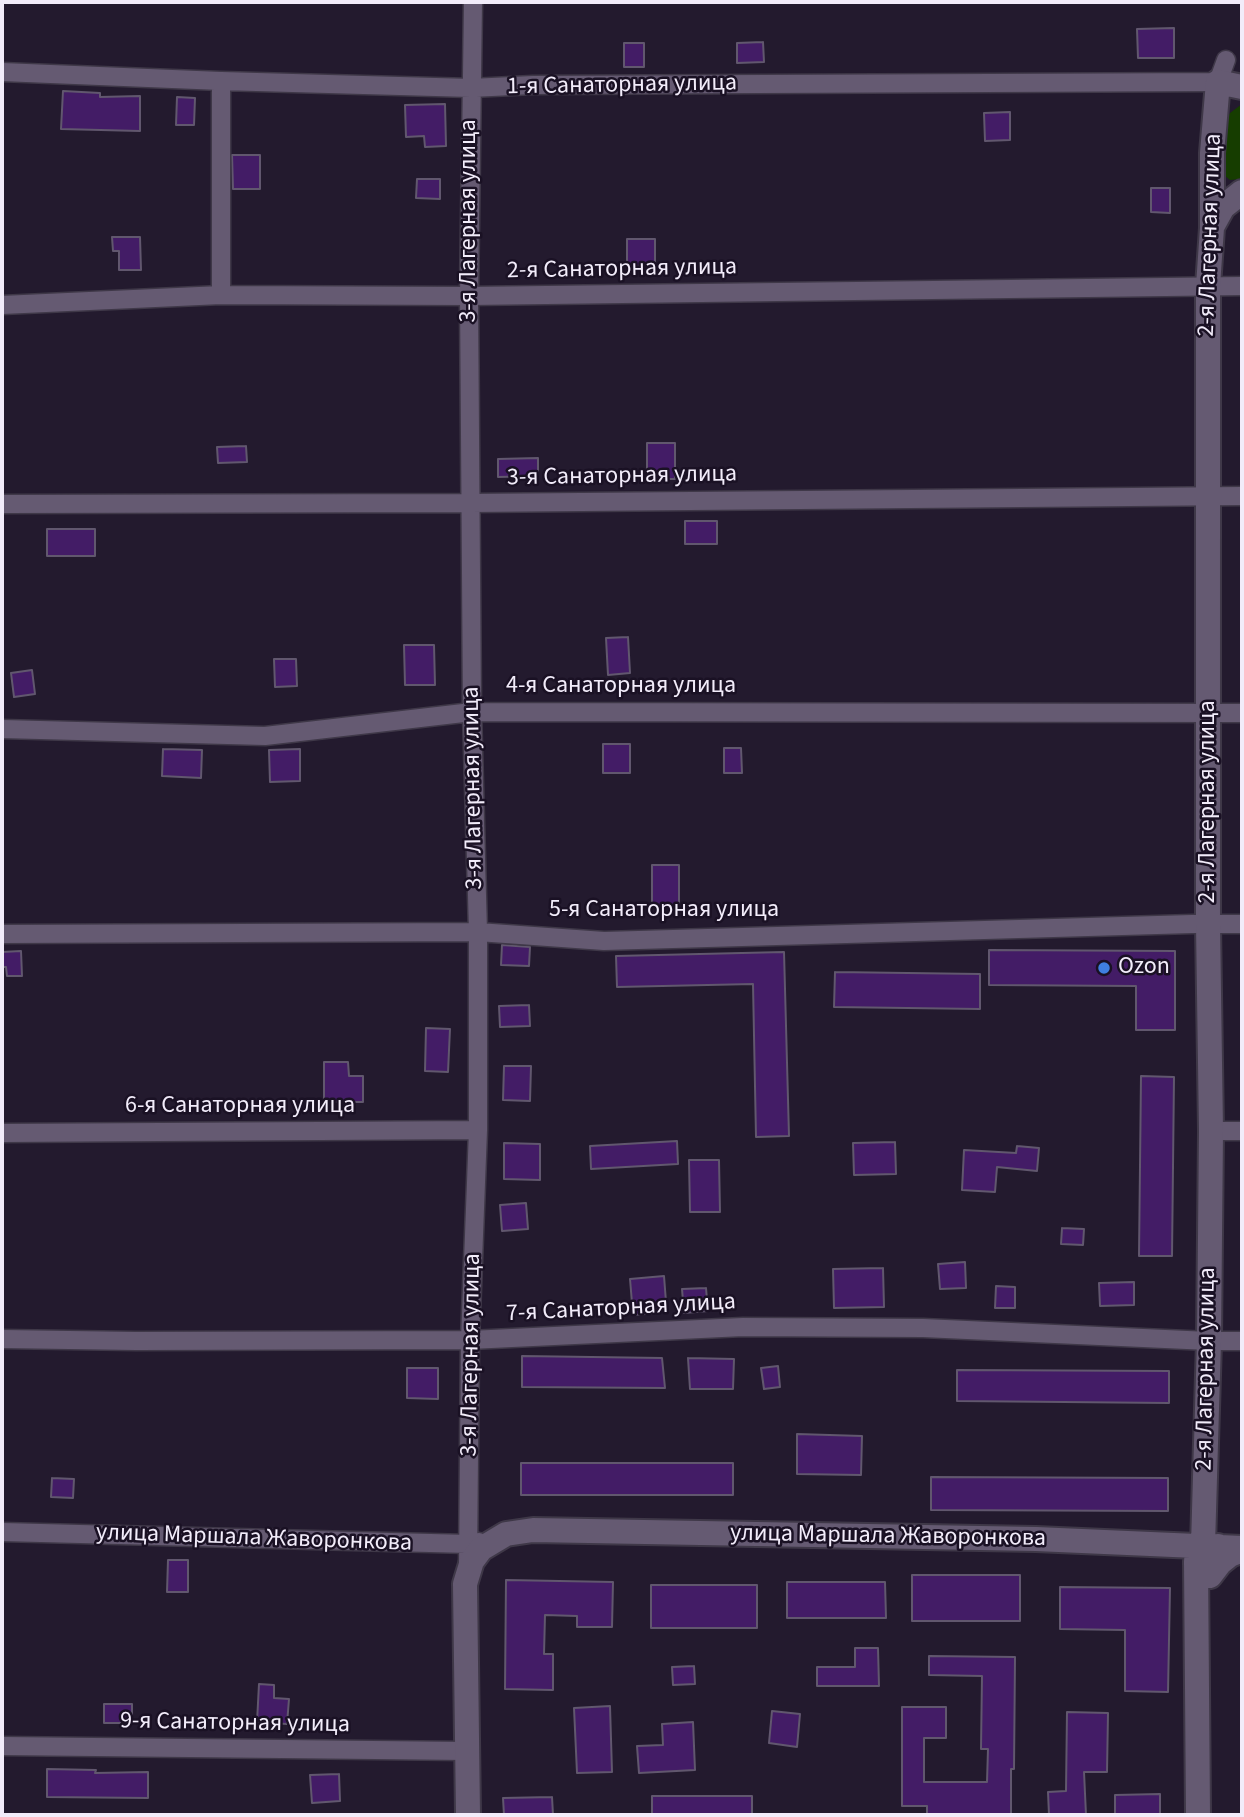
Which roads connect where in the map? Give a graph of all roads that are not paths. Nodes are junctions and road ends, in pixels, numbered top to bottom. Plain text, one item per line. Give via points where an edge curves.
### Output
1 (473, 2) edge
2 (1222, 71) junction
3 (2, 72) edge
4 (221, 81) junction
5 (471, 88) junction
6 (1242, 89) edge
7 (1214, 122) junction
8 (1242, 192) edge
9 (1212, 228) junction
10 (1208, 286) junction
11 (1242, 286) edge
12 (221, 295) junction
13 (469, 296) junction
14 (2, 306) edge
15 (1209, 496) junction
16 (1242, 496) edge
17 (471, 503) junction
18 (2, 504) edge
19 (472, 712) junction
20 (1209, 713) junction
21 (1242, 713) edge
22 (2, 729) edge
23 (1208, 924) junction
24 (1242, 924) edge
25 (478, 932) junction
26 (2, 934) edge
27 (478, 1130) junction
28 (1211, 1131) junction
29 (1242, 1131) edge
30 (2, 1133) edge
31 (2, 1339) edge
32 (470, 1340) junction
33 (1209, 1341) junction
34 (1242, 1341) edge
35 (533, 1530) joint
36 (2, 1532) edge
37 (506, 1534) junction
38 (469, 1544) junction
39 (1222, 1548) edge
40 (467, 1574) junction
41 (1210, 1576) junction
42 (2, 1746) edge
43 (467, 1751) junction
44 (468, 1815) edge
45 (1198, 1815) edge
46 (1210, 1815) edge

1 - 5 street, 3-я Лагерная улица
2 - 5 street, 1-я Санаторная улица
2 - 6 street, 1-я Санаторная улица
2 - 7 street, 2-я Лагерная улица
3 - 4 street, 1-я Санаторная улица
4 - 5 street, 1-я Санаторная улица
4 - 12 street
5 - 13 street, 3-я Лагерная улица
6 - 7 street via 1227,99
7 - 9 street, 2-я Лагерная улица
8 - 9 street via 1223,207
9 - 10 street, 2-я Лагерная улица
10 - 11 street, 2-я Санаторная улица
10 - 13 street, 2-я Санаторная улица
10 - 15 street, 2-я Лагерная улица
12 - 13 street, 2-я Санаторная улица
12 - 14 street, 2-я Санаторная улица
13 - 17 street, 3-я Лагерная улица
15 - 16 street, 3-я Санаторная улица
15 - 17 street, 3-я Санаторная улица
15 - 20 street, 2-я Лагерная улица
17 - 18 street, 3-я Санаторная улица
17 - 19 street, 3-я Лагерная улица
19 - 20 street, 4-я Санаторная улица
19 - 22 street, 4-я Санаторная улица via 265,736
19 - 25 street, 3-я Лагерная улица
20 - 21 street, 4-я Санаторная улица
20 - 23 street, 2-я Лагерная улица
23 - 24 street, 5-я Санаторная улица
23 - 25 street, 5-я Санаторная улица via 604,941
23 - 28 street, 2-я Лагерная улица
25 - 26 street, 5-я Санаторная улица
25 - 27 street, 3-я Лагерная улица
27 - 30 street, 6-я Санаторная улица
27 - 32 street, 3-я Лагерная улица
28 - 29 street
28 - 33 street, 2-я Лагерная улица
31 - 32 street, 7-я Санаторная улица
32 - 33 street, 7-я Санаторная улица via 743,1327 923,1328
32 - 38 street, 3-я Лагерная улица
33 - 34 street, 7-я Санаторная улица
33 - 39 street, 2-я Лагерная улица
35 - 37 street, 3-я Лагерная улица
35 - 39 street, улица Маршала Жаворонкова via 1036,1539
36 - 38 street, улица Маршала Жаворонкова
37 - 38 street, улица Маршала Жаворонкова
37 - 40 street, 3-я Лагерная улица via 481,1549
38 - 40 street, 3-я Лагерная улица
39 - 41 street
39 - 41 street via 1230,1555
39 - 45 street, 2-я Лагерная улица via 1196,1561
40 - 43 street, 3-я Лагерная улица
41 - 46 street
42 - 43 street, 9-я Санаторная улица
43 - 44 street, 3-я Лагерная улица

